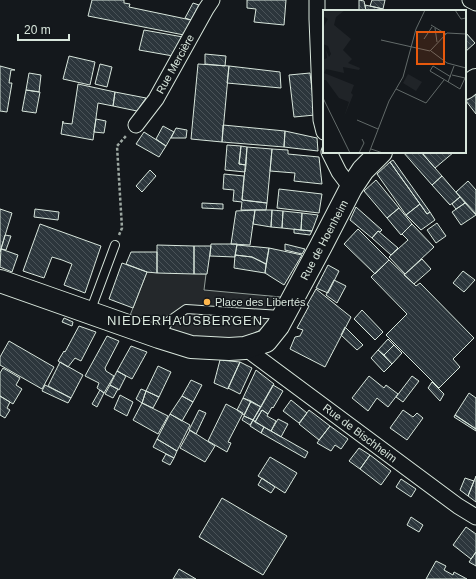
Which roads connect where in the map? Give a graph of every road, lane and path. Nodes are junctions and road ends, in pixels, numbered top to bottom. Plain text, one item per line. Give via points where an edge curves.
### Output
1 (212, 0) edge
2 (317, 0) edge
3 (470, 0) edge
4 (476, 3) edge
5 (476, 80) edge
6 (466, 87) edge
7 (136, 125) joint
8 (323, 128) edge
9 (330, 153) edge
10 (380, 153) edge
11 (351, 188) junction
12 (122, 228) dead end
13 (115, 245) dead end
14 (0, 281) edge
15 (90, 313) junction
16 (284, 315) junction
17 (159, 337) junction
18 (245, 348) junction
19 (476, 517) edge

1 - 7 street, Rue Mercière via 156,99
2 - 8 street
3 - 4 street
5 - 6 street
7 - 12 path via 117,146
9 - 11 street
10 - 11 street, Rue de Hoenheim via 363,170
11 - 16 street, Rue de Hoenheim
13 - 15 lane
14 - 15 street, Rue de Hoenheim
15 - 17 street, Rue de Hoenheim
16 - 17 lane via 186,309 169,321
16 - 18 street, Rue de Hoenheim via 266,340
17 - 18 street, Rue de Hoenheim via 191,347
18 - 19 street, Rue de Bischheim

